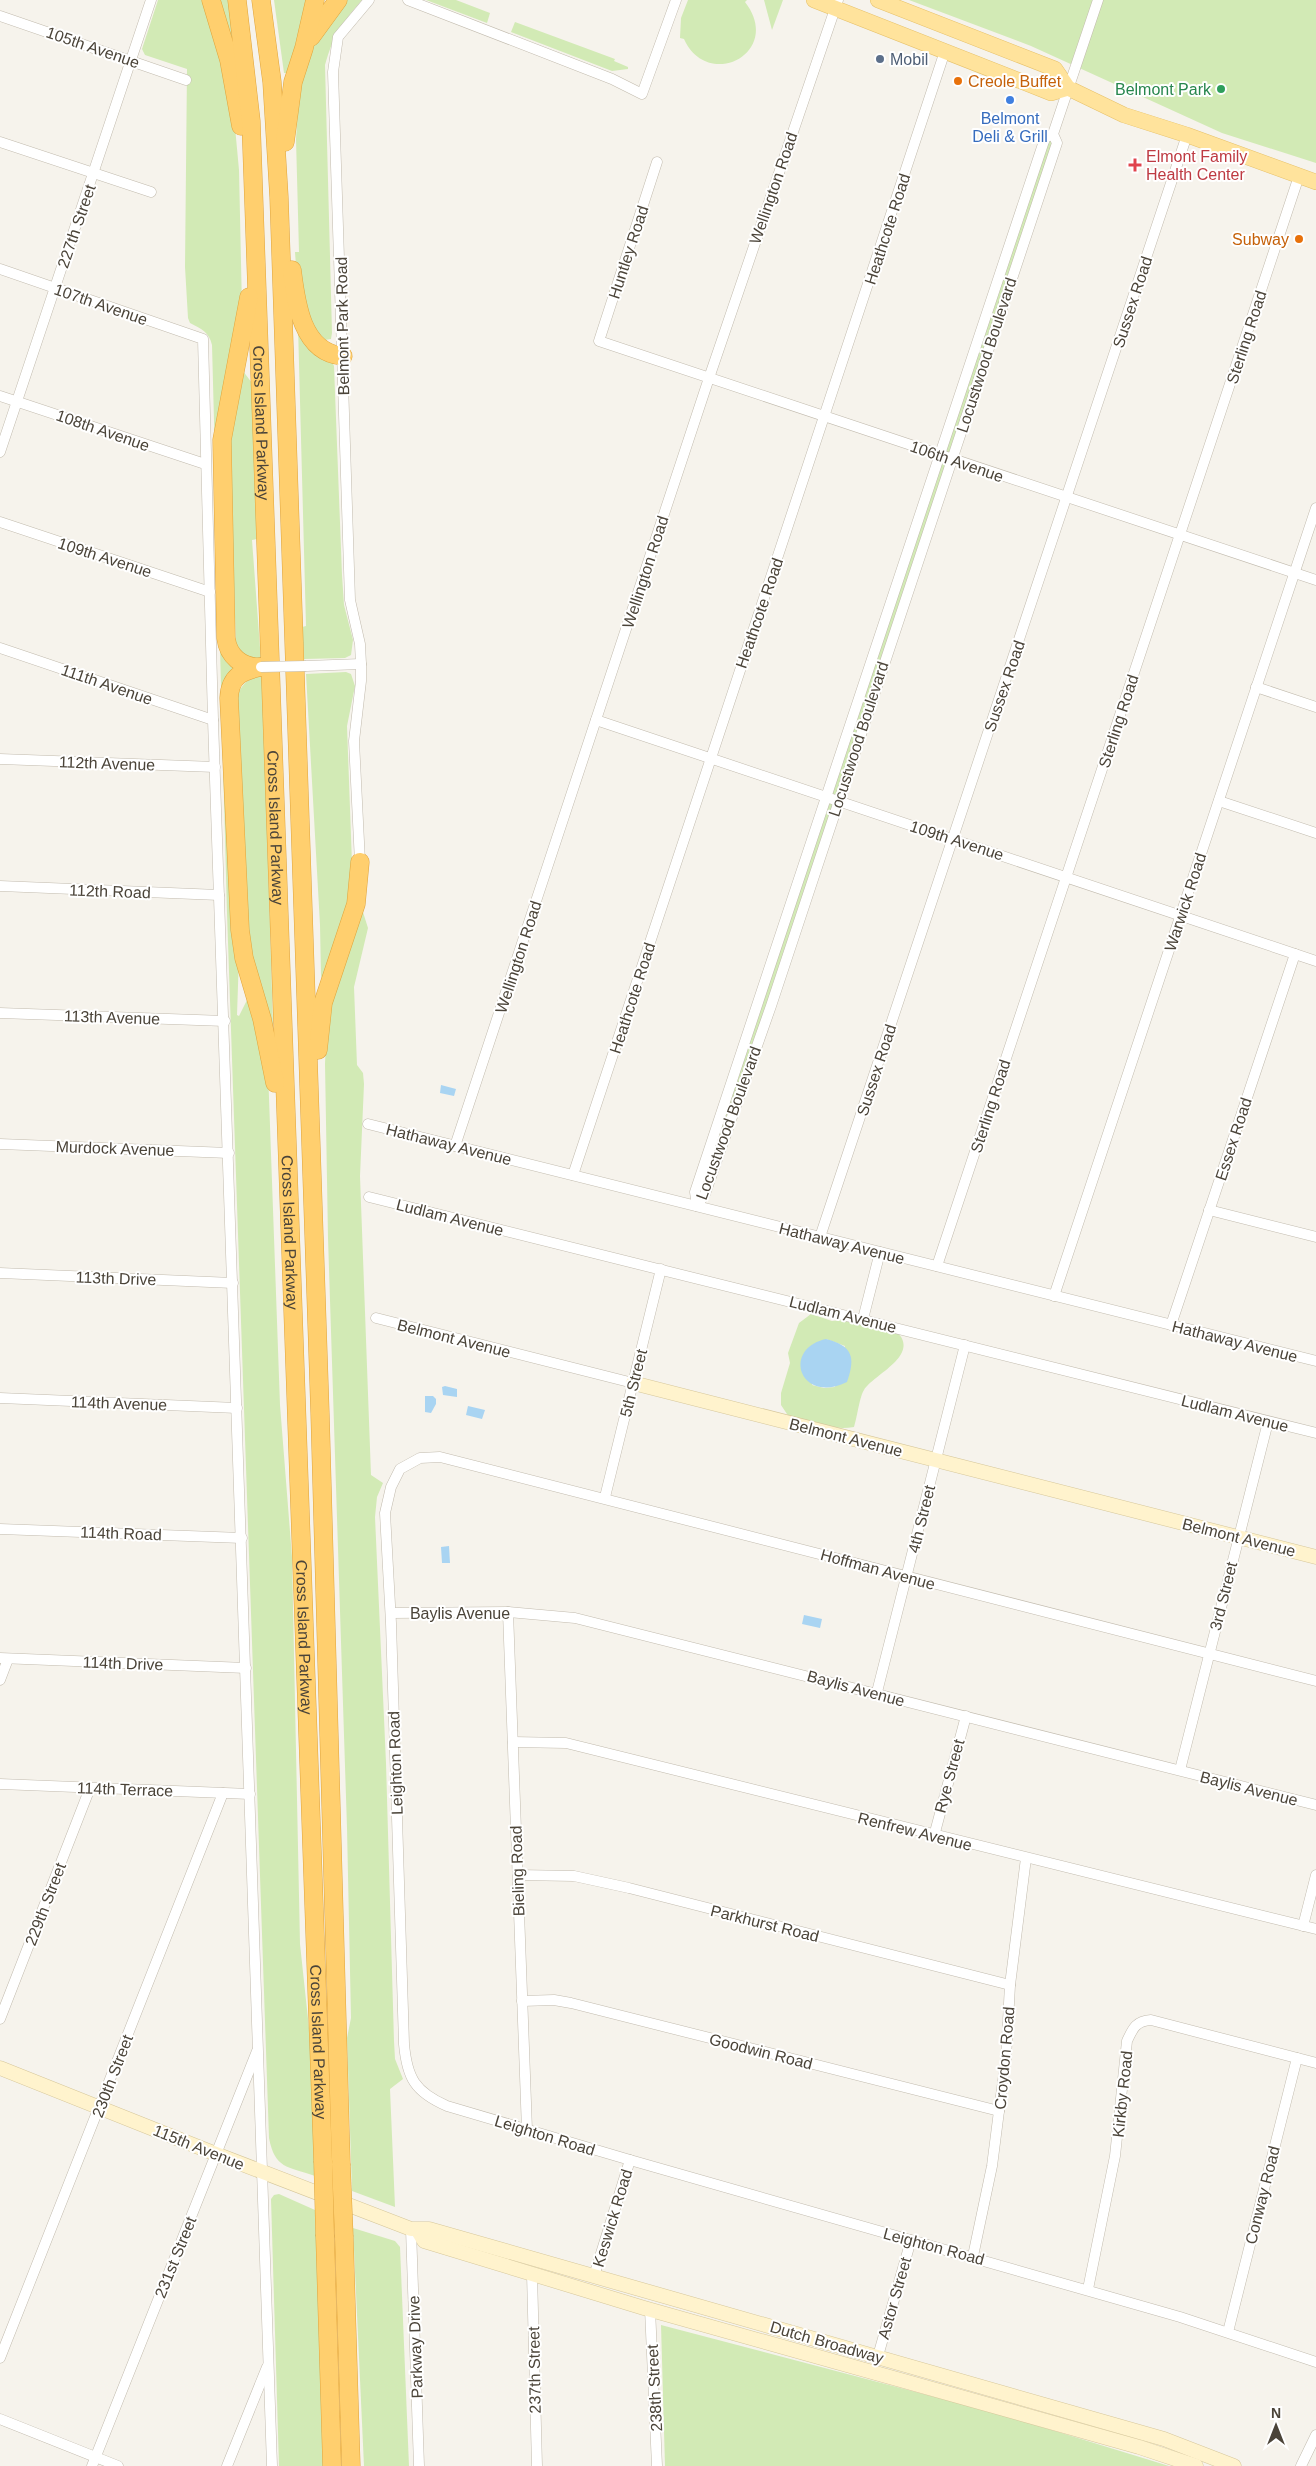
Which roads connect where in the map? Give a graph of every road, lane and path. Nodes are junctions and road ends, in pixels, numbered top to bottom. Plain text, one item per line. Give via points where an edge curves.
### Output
1 (151, 0) edge
2 (211, 0) edge
3 (237, 0) edge
4 (261, 0) edge
5 (315, 0) edge
6 (338, 0) edge
7 (369, 0) edge
8 (408, 0) edge
9 (676, 0) edge
10 (814, 0) edge
11 (878, 0) edge
12 (1098, 0) edge
13 (836, 4) edge
14 (0, 16) edge
15 (304, 48) junction
16 (945, 51) junction
17 (131, 60) junction
18 (186, 80) dead end
19 (1068, 88) junction
20 (1053, 134) junction
21 (1187, 135) junction
22 (0, 142) edge
23 (657, 162) dead end
24 (93, 173) junction
25 (1299, 176) junction
26 (1316, 182) edge
27 (253, 184) junction
28 (151, 192) dead end
29 (279, 197) junction
30 (280, 216) junction
31 (255, 251) junction
32 (0, 269) edge
33 (1000, 272) junction
34 (1012, 276) junction
35 (55, 287) junction
36 (599, 342) joint
37 (343, 356) junction
38 (708, 378) junction
39 (0, 396) edge
40 (17, 401) junction
41 (825, 417) junction
42 (0, 452) edge
43 (940, 455) junction
44 (951, 459) junction
45 (205, 464) junction
46 (1067, 498) junction
47 (1316, 508) edge
48 (0, 522) edge
49 (1180, 535) junction
50 (1294, 573) junction
51 (1316, 580) edge
52 (210, 592) junction
53 (883, 626) junction
54 (894, 630) junction
55 (0, 648) edge
56 (361, 664) junction
57 (261, 667) junction
58 (1256, 687) junction
59 (1316, 707) edge
60 (213, 720) junction
61 (596, 720) junction
62 (711, 758) junction
63 (0, 759) edge
64 (215, 767) junction
65 (825, 797) junction
66 (837, 801) junction
67 (1219, 801) junction
68 (1316, 833) edge
69 (953, 838) junction
70 (360, 862) joint
71 (1066, 876) junction
72 (0, 886) edge
73 (219, 895) junction
74 (1181, 915) junction
75 (1294, 954) junction
76 (1316, 961) edge
77 (758, 1002) junction
78 (771, 1006) junction
79 (0, 1013) edge
80 (225, 1021) junction
81 (368, 1124) dead end
82 (285, 1138) junction
83 (0, 1144) edge
84 (311, 1145) junction
85 (456, 1146) junction
86 (229, 1153) junction
87 (573, 1175) junction
88 (369, 1197) dead end
89 (697, 1206) junction
90 (1209, 1210) junction
91 (820, 1237) junction
92 (1316, 1237) edge
93 (880, 1252) junction
94 (937, 1266) junction
95 (661, 1270) junction
96 (0, 1274) edge
97 (233, 1283) junction
98 (1054, 1296) junction
99 (376, 1318) dead end
100 (863, 1319) junction
101 (1171, 1325) junction
102 (965, 1345) junction
103 (1316, 1361) edge
104 (633, 1383) junction
105 (0, 1398) edge
106 (237, 1408) junction
107 (1268, 1422) junction
108 (1316, 1434) edge
109 (440, 1457) joint
110 (936, 1460) junction
111 (605, 1498) junction
112 (0, 1529) edge
113 (1238, 1537) junction
114 (242, 1538) junction
115 (1316, 1557) edge
116 (906, 1577) junction
117 (508, 1612) junction
118 (391, 1613) junction
119 (1209, 1654) junction
120 (4, 1659) edge
121 (246, 1668) junction
122 (0, 1680) edge
123 (1316, 1681) edge
124 (877, 1692) junction
125 (966, 1716) junction
126 (513, 1742) junction
127 (1180, 1770) junction
128 (0, 1784) edge
129 (90, 1788) junction
130 (223, 1793) junction
131 (250, 1794) junction
132 (1316, 1805) edge
133 (934, 1836) junction
134 (1026, 1858) junction
135 (518, 1875) junction
136 (1316, 1875) edge
137 (1303, 1926) junction
138 (1316, 1929) edge
139 (1010, 1985) junction
140 (522, 2001) junction
141 (0, 2019) edge
142 (259, 2048) junction
143 (1297, 2058) junction
144 (1316, 2063) edge
145 (0, 2068) edge
146 (100, 2107) junction
147 (1000, 2111) junction
148 (527, 2130) junction
149 (216, 2154) junction
150 (630, 2160) junction
151 (263, 2173) junction
152 (409, 2228) junction
153 (911, 2240) junction
154 (973, 2256) junction
155 (535, 2259) junction
156 (532, 2274) junction
157 (594, 2276) junction
158 (1088, 2289) junction
159 (590, 2292) junction
160 (652, 2292) junction
161 (650, 2309) junction
162 (1228, 2332) junction
163 (878, 2356) junction
164 (0, 2358) edge
165 (269, 2362) junction
166 (1316, 2362) edge
167 (873, 2372) junction
168 (1046, 2412) junction
169 (0, 2419) edge
170 (1316, 2435) edge
171 (94, 2462) edge
172 (118, 2466) edge
173 (227, 2466) edge
174 (272, 2466) edge
175 (332, 2466) edge
176 (351, 2466) edge
177 (419, 2466) edge
178 (537, 2466) edge
179 (657, 2466) edge
180 (1196, 2466) edge
181 (1234, 2466) edge
182 (1301, 2466) edge

1 - 17 street, 227th Street
2 - 27 highway via 229,60
3 - 27 highway, Cross Island Parkway via 248,90
4 - 29 highway, Cross Island Parkway via 272,82
5 - 15 highway
6 - 15 highway
7 - 37 street, Belmont Park Road via 338,37 333,72
8 - 9 street via 612,79 642,94
10 - 13 main road
11 - 19 main road via 1055,69
12 - 19 street, Locustwood Boulevard
13 - 16 main road
13 - 38 street, Wellington Road
14 - 17 street, 105th Avenue
15 - 29 highway via 291,94
16 - 19 main road via 1051,93
16 - 41 street, Heathcote Road
17 - 18 street, 105th Avenue
17 - 24 street, 227th Street
19 - 20 street, Locustwood Boulevard
19 - 21 main road via 1124,115
20 - 33 street, Locustwood Boulevard via 1046,138
20 - 34 street, Locustwood Boulevard via 1057,143
21 - 25 main road
21 - 46 street, Sussex Road
22 - 24 street
23 - 36 street, Huntley Road
24 - 28 street
24 - 35 street, 227th Street
25 - 26 main road
25 - 49 street, Sterling Road
27 - 31 highway, Cross Island Parkway
29 - 30 highway, Cross Island Parkway
30 - 37 highway via 302,321 320,347 332,355
30 - 84 highway, Cross Island Parkway
31 - 57 highway via 242,341 224,425 222,456 227,644 231,654 241,662
31 - 82 highway, Cross Island Parkway
32 - 35 street, 107th Avenue
33 - 34 street
33 - 43 street, Locustwood Boulevard
34 - 44 street, Locustwood Boulevard
35 - 40 street, 227th Street
35 - 45 street, 107th Avenue via 203,338
36 - 38 street, 106th Avenue
37 - 56 street, Belmont Park Road via 350,600
38 - 41 street, 106th Avenue
38 - 61 street, Wellington Road
39 - 40 street, 108th Avenue
40 - 42 street, 227th Street
40 - 45 street, 108th Avenue
41 - 43 street, 106th Avenue
41 - 62 street, Heathcote Road
43 - 44 street, 106th Avenue
43 - 53 street, Locustwood Boulevard
44 - 46 street, 106th Avenue
44 - 54 street, Locustwood Boulevard
45 - 52 street
46 - 49 street, 106th Avenue
46 - 69 street, Sussex Road
47 - 50 street, Warwick Road
48 - 52 street, 109th Avenue
49 - 50 street, 106th Avenue
49 - 71 street, Sterling Road
50 - 51 street, 106th Avenue
50 - 58 street, Warwick Road
52 - 60 street
53 - 54 street
53 - 65 street, Locustwood Boulevard
54 - 66 street, Locustwood Boulevard
55 - 60 street, 111th Avenue
56 - 57 street, bridge
56 - 70 street, Belmont Park Road via 354,742
57 - 82 highway via 238,675 229,694 237,902 244,958 262,1019
58 - 59 street
58 - 67 street, Warwick Road
60 - 64 street
61 - 62 street, 109th Avenue
61 - 85 street, Wellington Road
62 - 65 street, 109th Avenue
62 - 87 street, Heathcote Road
63 - 64 street, 112th Avenue
64 - 73 street
65 - 66 street, 109th Avenue
65 - 77 street, Locustwood Boulevard
66 - 69 street, 109th Avenue
66 - 78 street, Locustwood Boulevard
67 - 68 street
67 - 74 street, Warwick Road
69 - 71 street, 109th Avenue
69 - 91 street, Sussex Road
70 - 84 highway via 356,904 328,983 322,1010
71 - 74 street, 109th Avenue
71 - 94 street, Sterling Road
72 - 73 street, 112th Road
73 - 80 street
74 - 75 street, 109th Avenue
74 - 98 street, Warwick Road
75 - 76 street, 109th Avenue
75 - 90 street, Essex Road
77 - 78 street
77 - 89 street, Locustwood Boulevard via 695,1192
78 - 89 street, Locustwood Boulevard via 705,1194
79 - 80 street, 113th Avenue
80 - 86 street
81 - 85 street, Hathaway Avenue
82 - 175 highway, Cross Island Parkway, bridge
83 - 86 street, Murdock Avenue
84 - 176 highway, Cross Island Parkway, bridge
85 - 87 street, Hathaway Avenue
86 - 97 street
87 - 89 street, Hathaway Avenue
88 - 95 street, Ludlam Avenue
89 - 91 street, Hathaway Avenue
90 - 92 street
90 - 101 street, Essex Road
91 - 93 street, Hathaway Avenue
93 - 94 street, Hathaway Avenue
93 - 100 street
94 - 98 street, Hathaway Avenue
95 - 100 street, Ludlam Avenue
95 - 104 street, 5th Street
96 - 97 street, 113th Drive
97 - 106 street
98 - 101 street, Hathaway Avenue
99 - 104 street, Belmont Avenue
100 - 102 street, Ludlam Avenue
101 - 103 street, Hathaway Avenue
102 - 107 street, Ludlam Avenue
102 - 110 street, 4th Street
104 - 110 main road, Belmont Avenue
104 - 111 street, 5th Street
105 - 106 street, 114th Avenue
106 - 114 street
107 - 108 street, Ludlam Avenue
107 - 113 street, 3rd Street
109 - 111 street, Hoffman Avenue
109 - 118 street, Leighton Road via 420,1458 400,1470 391,1487 386,1513
110 - 113 main road, Belmont Avenue
110 - 116 street, 4th Street
111 - 116 street, Hoffman Avenue
112 - 114 street, 114th Road
113 - 115 main road, Belmont Avenue
113 - 119 street, 3rd Street
114 - 121 street
116 - 119 street, Hoffman Avenue
116 - 124 street, 4th Street
117 - 118 street, Baylis Avenue
117 - 124 street, Baylis Avenue via 575,1618
117 - 126 street, Bieling Road
118 - 148 street, Leighton Road via 404,2044 408,2072 421,2092 434,2100
119 - 123 street, Hoffman Avenue
119 - 127 street, 3rd Street
120 - 121 street, 114th Drive
120 - 122 street
121 - 131 street
124 - 125 street, Baylis Avenue
125 - 127 street, Baylis Avenue
125 - 133 street, Rye Street
126 - 133 street, Renfrew Avenue via 566,1743
126 - 135 street, Bieling Road
127 - 132 street, Baylis Avenue
128 - 129 street, 114th Terrace
129 - 130 street, 114th Terrace
129 - 141 street, 229th Street
130 - 131 street, 114th Terrace
130 - 146 street, 230th Street
131 - 142 street
133 - 134 street, Renfrew Avenue
134 - 137 street, Renfrew Avenue
134 - 139 street, Croydon Road
135 - 139 street, Parkhurst Road via 574,1876 629,1888
135 - 140 street, Bieling Road
136 - 137 street
137 - 138 street, Renfrew Avenue
139 - 147 street, Croydon Road
140 - 147 street, Goodwin Road via 571,2003
140 - 148 street, Bieling Road
142 - 149 street, 231st Street
142 - 151 street
143 - 144 street, Kirkby Road
143 - 158 street, Kirkby Road via 1151,2020 1134,2025 1127,2041 1115,2156
143 - 162 street, Conway Road
145 - 146 main road, 115th Avenue
146 - 149 main road, 115th Avenue
146 - 164 street, 230th Street
147 - 154 street, Croydon Road
148 - 150 street, Leighton Road
149 - 151 main road, 115th Avenue
149 - 171 street, 231st Street
150 - 153 street, Leighton Road
150 - 157 street, Keswick Road
151 - 152 main road, 115th Avenue
151 - 165 street
152 - 155 main road, Dutch Broadway via 429,2229
152 - 156 main road, Dutch Broadway via 424,2241
152 - 177 street, Parkway Drive
153 - 154 street, Leighton Road
153 - 163 street, Astor Street
154 - 158 street, Leighton Road
155 - 156 main road
155 - 157 main road, Dutch Broadway
156 - 159 main road, Dutch Broadway
156 - 178 street, 237th Street
157 - 159 main road
157 - 160 main road, Dutch Broadway
158 - 162 street, Leighton Road
159 - 161 main road, Dutch Broadway
160 - 161 main road
160 - 163 main road, Dutch Broadway
161 - 167 main road, Dutch Broadway
161 - 179 street, 238th Street
162 - 166 street, Leighton Road
163 - 167 main road
163 - 168 main road, Dutch Broadway
165 - 173 street
165 - 174 street
167 - 168 main road, Dutch Broadway
168 - 180 main road, Dutch Broadway
168 - 181 main road, Dutch Broadway via 1164,2439
169 - 171 street
170 - 182 street
171 - 172 street

